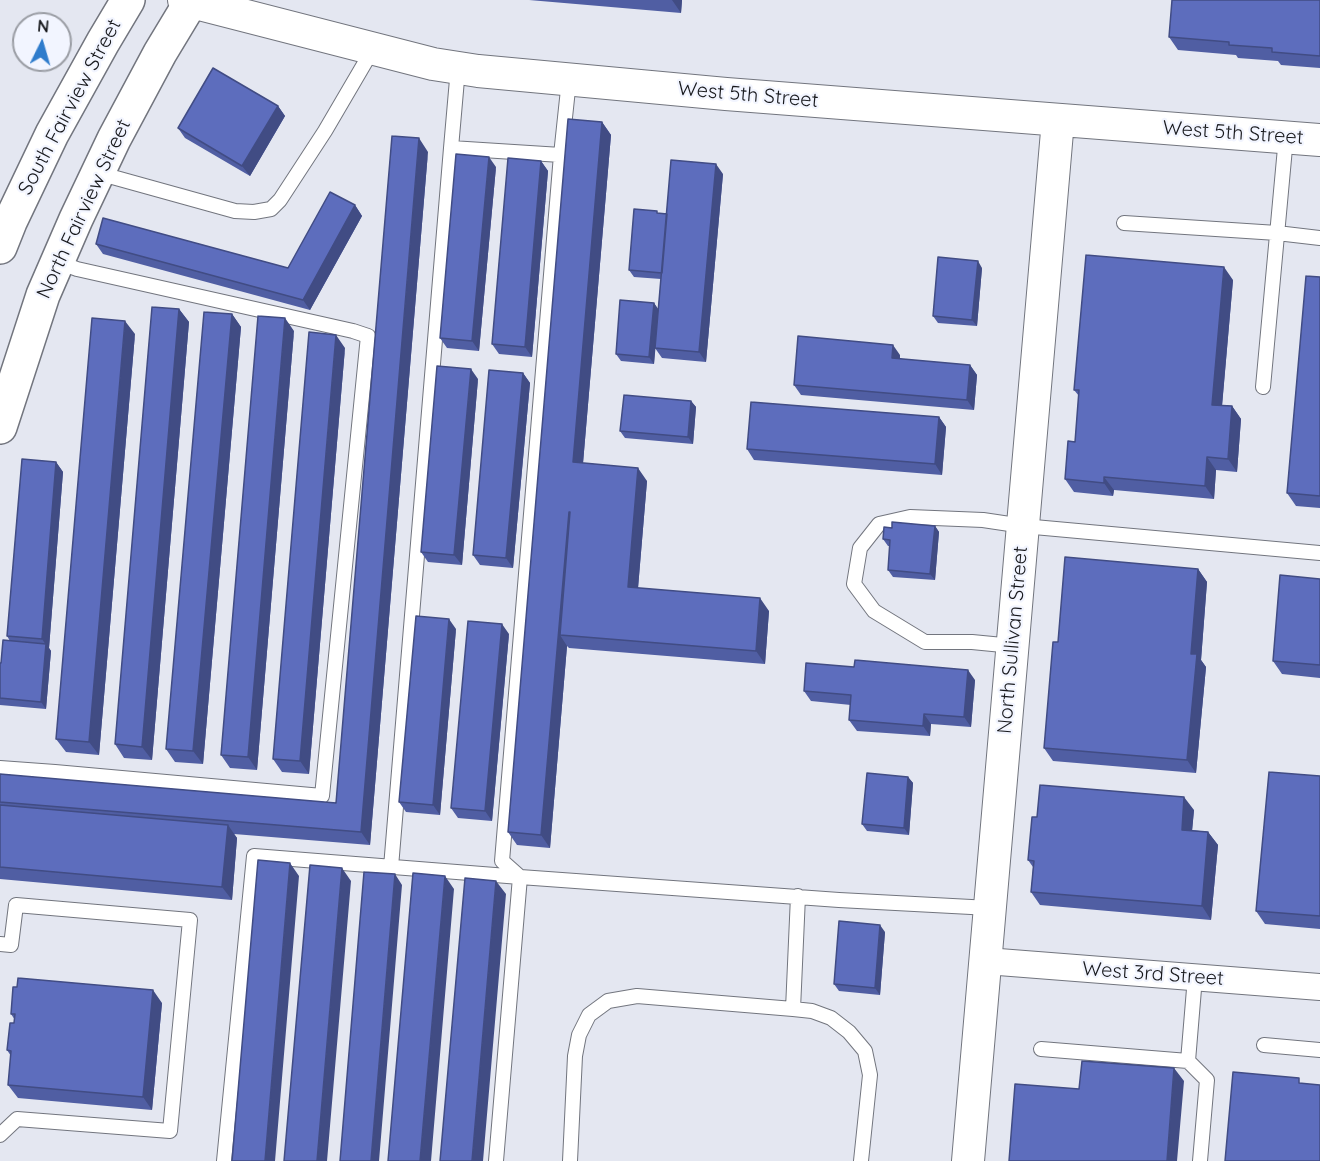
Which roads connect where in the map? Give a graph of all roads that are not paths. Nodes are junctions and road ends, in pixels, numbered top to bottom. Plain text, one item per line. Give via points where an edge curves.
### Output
1 (128, 0) edge
2 (189, 1) edge
3 (373, 49) junction
4 (458, 68) junction
5 (569, 80) junction
6 (1059, 120) junction
7 (1286, 137) junction
8 (1320, 140) edge
9 (451, 148) junction
10 (561, 155) junction
11 (98, 172) junction
12 (1124, 223) dead end
13 (1277, 233) junction
14 (1320, 238) edge
15 (0, 247) edge
16 (57, 262) junction
17 (1263, 387) dead end
18 (0, 427) edge
19 (1023, 526) junction
20 (1320, 553) edge
21 (1013, 646) junction
22 (0, 768) edge
23 (391, 867) junction
24 (520, 877) junction
25 (798, 896) junction
26 (990, 908) junction
27 (0, 944) edge
28 (986, 961) junction
29 (1195, 977) junction
30 (1320, 987) edge
31 (793, 1009) junction
32 (1264, 1045) dead end
33 (1041, 1049) dead end
34 (1320, 1050) edge
35 (1188, 1061) junction
36 (0, 1135) edge
37 (224, 1161) edge
38 (496, 1161) edge
39 (570, 1161) edge
40 (861, 1161) edge
41 (968, 1161) edge
42 (1200, 1161) edge

1 - 15 main road, South Fairview Street via 52,134
2 - 3 street, West 5th Street
2 - 11 main road, North Fairview Street
3 - 4 street, West 5th Street
3 - 11 lane via 325,131 271,209 235,211
4 - 5 street, West 5th Street
4 - 9 lane
5 - 6 street, West 5th Street
5 - 10 lane
6 - 7 street, West 5th Street
6 - 19 street, North Sullivan Street
7 - 8 street, West 5th Street
7 - 13 lane
9 - 10 lane
9 - 23 lane
10 - 24 lane via 502,861
11 - 16 main road, North Fairview Street
12 - 13 lane
13 - 14 lane
13 - 17 lane
16 - 18 main road, North Fairview Street
16 - 22 lane via 77,270 368,336 322,796
19 - 20 lane
19 - 21 street, North Sullivan Street
19 - 21 lane via 910,517 879,524 860,548 854,584 874,611 925,642
21 - 26 street, North Sullivan Street
23 - 24 lane
23 - 37 lane via 254,856
24 - 25 lane
24 - 38 lane
25 - 26 lane
25 - 31 lane
26 - 28 street, North Sullivan Street
27 - 36 lane via 12,945 16,905 190,920 170,1131 16,1119
28 - 29 street, West 3rd Street
28 - 41 street, North Sullivan Street
29 - 30 street, West 3rd Street
29 - 35 lane
31 - 39 lane via 637,996 608,1001 589,1015 579,1035
31 - 40 lane via 831,1018 865,1051 870,1075
32 - 34 lane
33 - 35 lane
35 - 42 lane via 1207,1080

